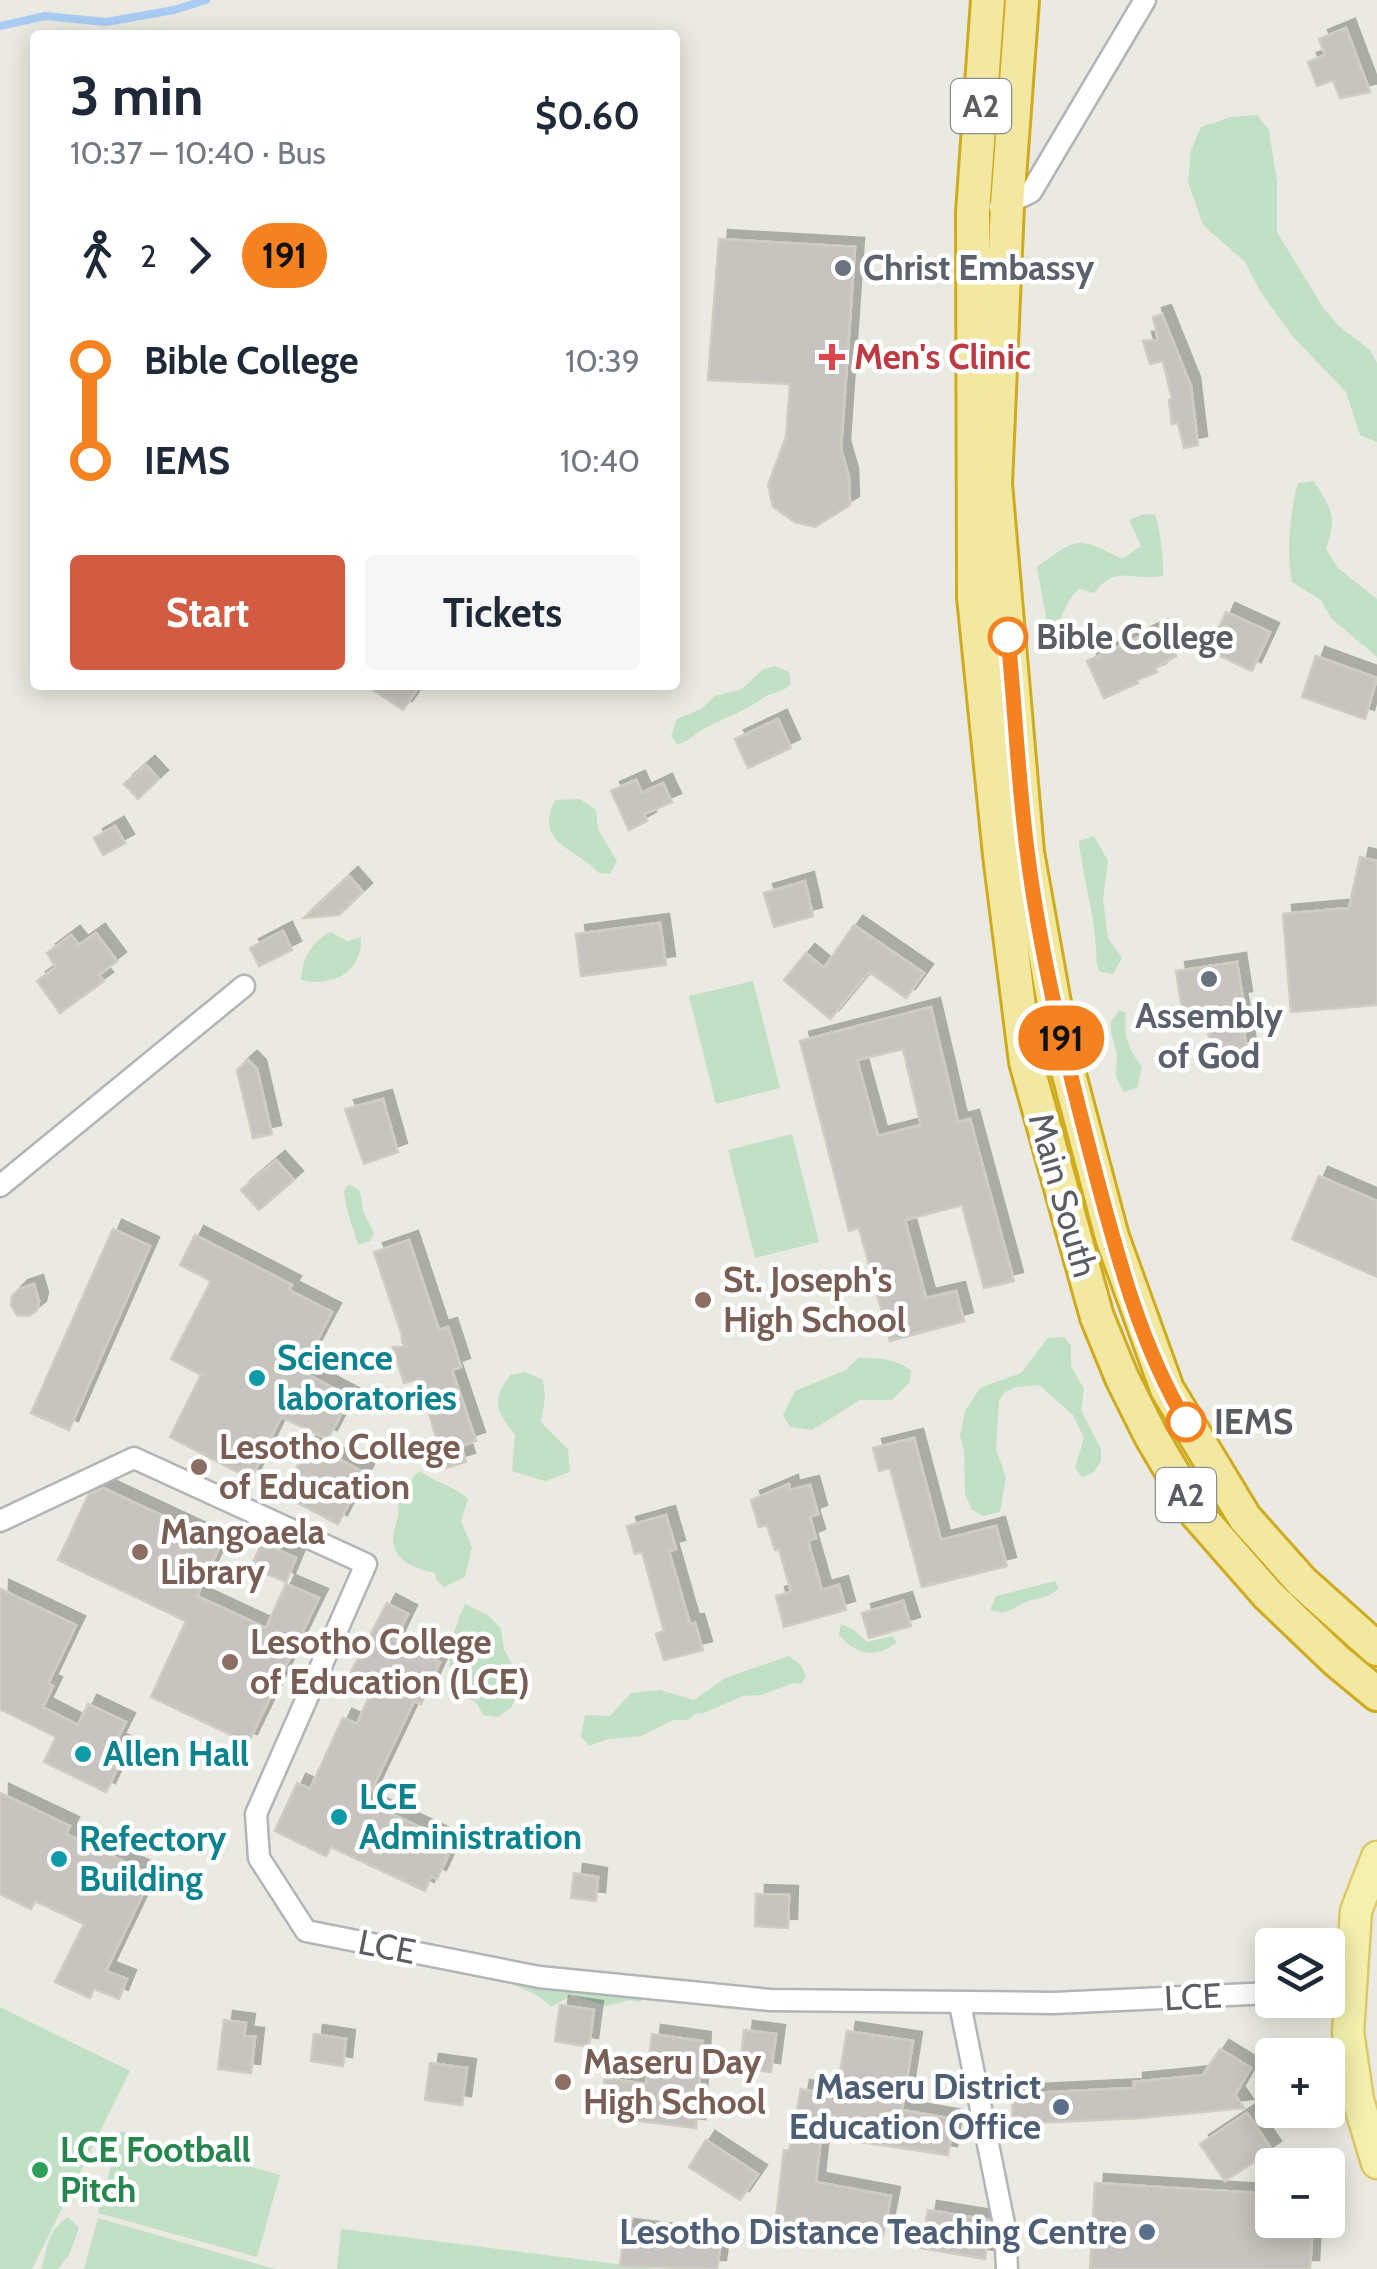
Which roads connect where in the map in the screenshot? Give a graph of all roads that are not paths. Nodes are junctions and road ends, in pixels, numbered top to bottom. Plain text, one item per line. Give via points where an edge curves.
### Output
1 (988, 0) edge
2 (1022, 0) edge
3 (1146, 0) edge
4 (1007, 205) junction
5 (973, 212) junction
6 (244, 986) dead end
7 (0, 1186) edge
8 (0, 1521) edge
9 (1377, 1649) edge
10 (1375, 1696) edge
11 (1377, 1857) edge
12 (1345, 1953) edge
13 (1255, 1994) edge
14 (960, 2004) junction
15 (1345, 2016) edge
16 (1377, 2163) edge
17 (1007, 2269) edge

1 - 5 highway, Main South / A2
2 - 4 highway, Main South / A2
3 - 4 street via 1031,192
4 - 5 street
4 - 9 highway, Main South / A2 via 995,484 1027,852 1062,1048 1112,1237 1167,1389 1245,1518 1302,1582
5 - 10 highway, Main South / A2 via 974,597 1026,1062 1072,1235 1122,1378 1197,1514 1268,1594
6 - 7 street
8 - 14 street, LCE via 134,1458 366,1564 256,1814 260,1858 306,1931 539,1977 770,2000
11 - 12 main road
13 - 14 street, LCE
14 - 17 street via 1005,2229
15 - 16 main road via 1358,2100

